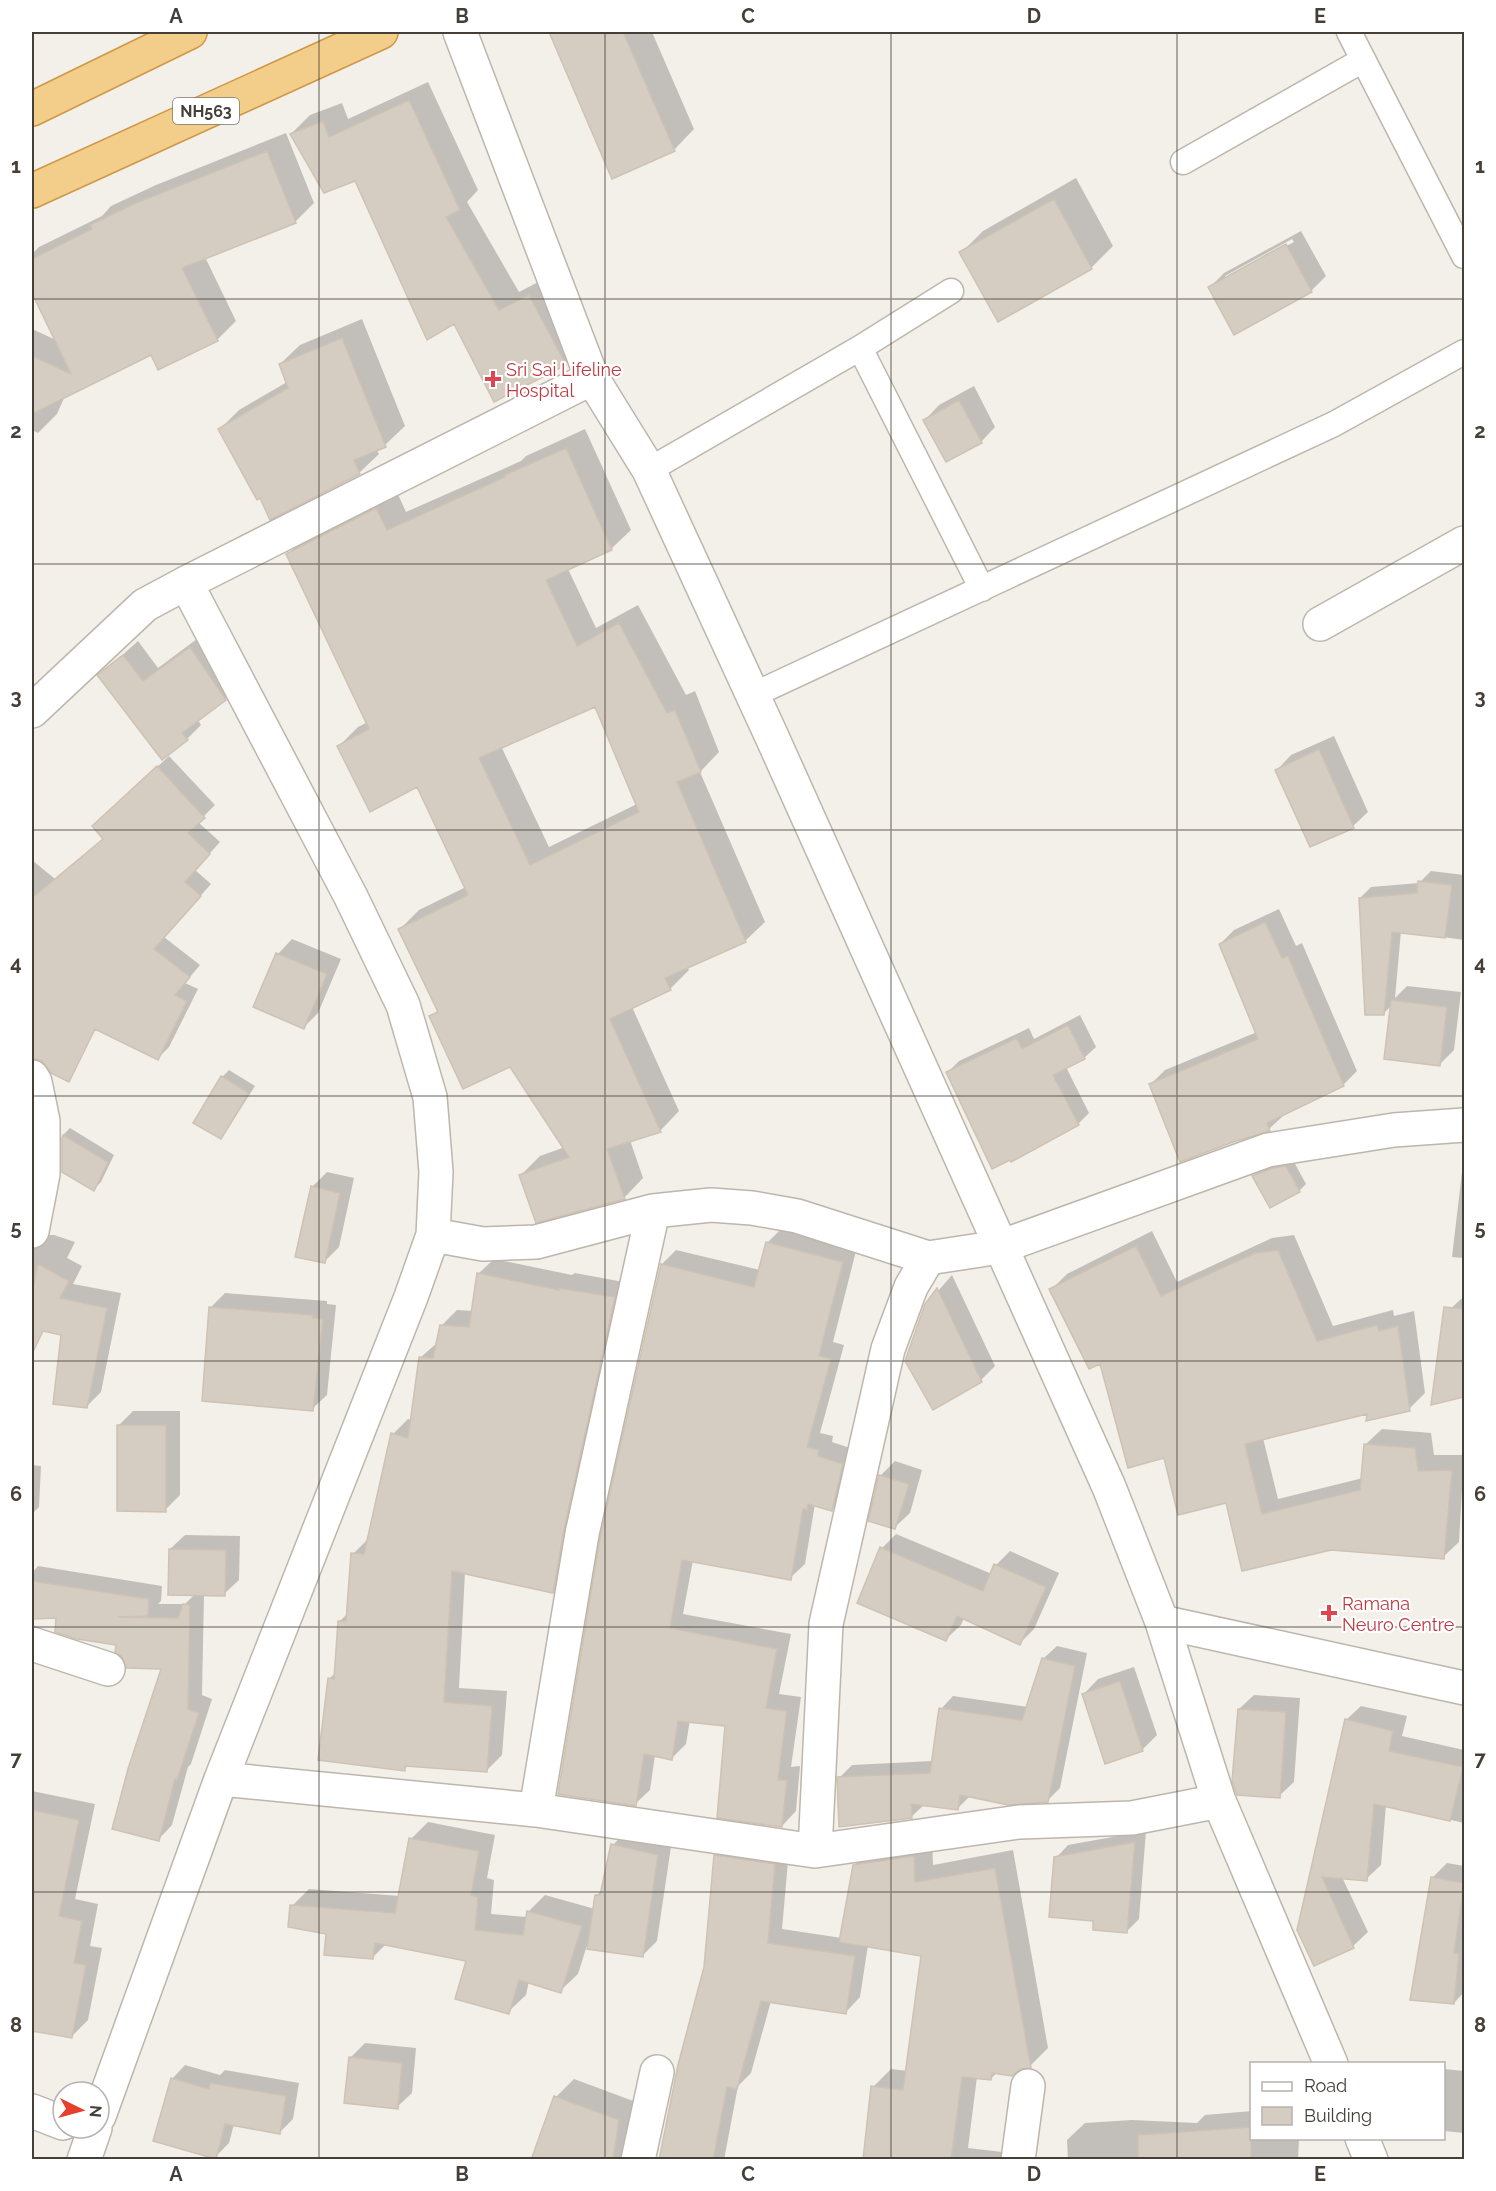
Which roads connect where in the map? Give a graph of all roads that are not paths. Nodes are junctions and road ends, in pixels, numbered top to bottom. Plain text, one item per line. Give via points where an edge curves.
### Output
1 (190, 32) edge
2 (381, 32) edge
3 (460, 32) edge
4 (1349, 32) edge
5 (1363, 60) junction
6 (32, 109) edge
7 (1183, 162) dead end
8 (32, 191) edge
9 (1464, 256) edge
10 (951, 291) dead end
11 (860, 348) junction
12 (1464, 352) edge
13 (592, 378) junction
14 (649, 470) junction
15 (1464, 543) edge
16 (186, 583) junction
17 (982, 588) junction
18 (1320, 624) dead end
19 (753, 695) junction
20 (32, 711) edge
21 (32, 1077) edge
22 (1464, 1125) edge
23 (653, 1211) junction
24 (32, 1231) edge
25 (433, 1235) junction
26 (1000, 1247) junction
27 (928, 1258) junction
28 (1162, 1622) junction
29 (32, 1644) edge
30 (108, 1669) dead end
31 (1464, 1688) edge
32 (221, 1779) junction
33 (1220, 1801) junction
34 (536, 1810) junction
35 (815, 1851) junction
36 (1329, 2062) edge
37 (657, 2072) dead end
38 (105, 2080) edge
39 (1028, 2086) dead end
40 (32, 2111) edge
41 (51, 2119) edge
42 (1362, 2140) edge
43 (638, 2160) edge
44 (1018, 2160) edge
45 (1371, 2160) edge

1 - 6 highway
2 - 8 highway, NH563
3 - 13 street
4 - 5 lane
5 - 7 lane
5 - 9 lane
10 - 11 lane
11 - 14 lane
11 - 17 lane
12 - 17 lane via 1334,424
13 - 14 street
13 - 16 street
14 - 19 street
15 - 18 street
16 - 20 street via 145,605
16 - 25 street via 351,897 403,1005 430,1097 436,1172
17 - 19 lane
19 - 26 street
21 - 24 street via 43,1121 43,1174
22 - 26 street via 1395,1130 1269,1150
23 - 25 street via 536,1242 483,1244
23 - 27 street via 711,1205 774,1212
23 - 34 street via 582,1534
25 - 32 street
26 - 27 street
26 - 28 street via 1109,1487
27 - 35 street via 910,1287 888,1349 826,1624
28 - 31 street
28 - 33 street
29 - 30 street
32 - 34 street
32 - 38 street
33 - 35 street via 1132,1818 1019,1822
33 - 36 street
34 - 35 street
37 - 43 street
39 - 44 street
40 - 41 street
42 - 45 street

